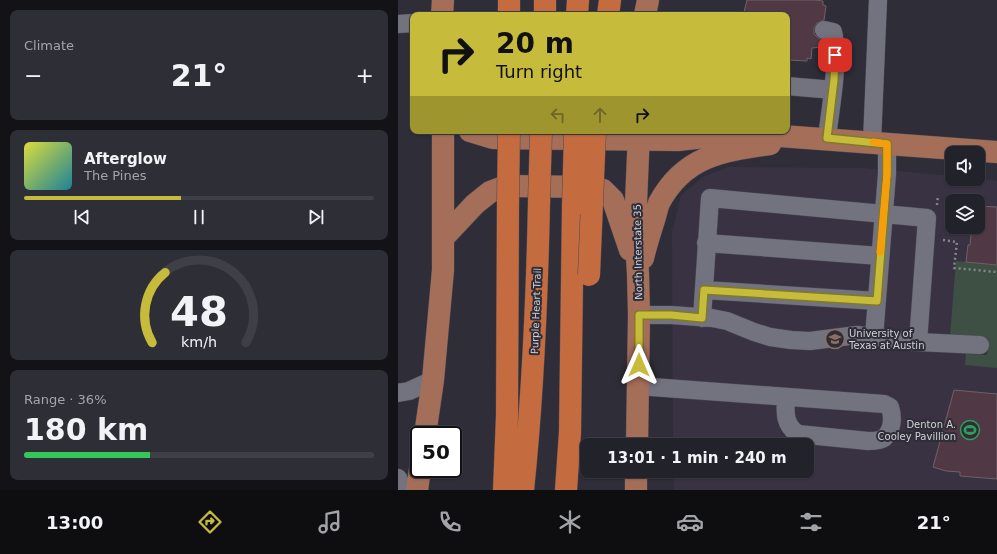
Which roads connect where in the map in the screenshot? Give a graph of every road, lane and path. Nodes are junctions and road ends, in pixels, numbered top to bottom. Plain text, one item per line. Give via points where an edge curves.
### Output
1 (443, 0) edge
2 (509, 0) edge
3 (545, 0) edge
4 (578, 0) edge
5 (610, 0) edge
6 (648, 0) edge
7 (878, 0) edge
8 (442, 12) edge
9 (509, 12) edge
10 (545, 12) edge
11 (577, 12) edge
12 (608, 12) edge
13 (646, 12) edge
14 (410, 23) edge
15 (398, 24) edge
16 (824, 30) dead end
17 (790, 86) edge
18 (833, 90) junction
19 (444, 134) edge
20 (480, 134) edge
21 (509, 134) edge
22 (541, 134) edge
23 (575, 134) edge
24 (595, 134) edge
25 (722, 134) edge
26 (764, 134) edge
27 (639, 135) edge
28 (819, 138) junction
29 (879, 143) junction
30 (997, 152) edge
31 (938, 195) dead end
32 (937, 210) dead end
33 (883, 214) junction
34 (443, 238) junction
35 (942, 240) dead end
36 (706, 243) junction
37 (880, 256) junction
38 (997, 272) edge
39 (638, 273) junction
40 (704, 290) junction
41 (877, 301) junction
42 (639, 315) junction
43 (702, 318) junction
44 (874, 337) junction
45 (918, 342) junction
46 (980, 345) dead end
47 (433, 380) junction
48 (638, 386) junction
49 (398, 393) edge
50 (786, 397) junction
51 (426, 426) edge
52 (570, 432) junction
53 (637, 438) edge
54 (398, 478) edge
55 (419, 478) edge
56 (636, 478) edge
57 (403, 490) edge
58 (417, 490) edge
59 (504, 490) edge
60 (523, 490) edge
61 (566, 490) edge
62 (636, 490) edge

1 - 8 main road
2 - 9 highway
3 - 10 highway
4 - 11 highway
5 - 12 highway
6 - 13 main road
7 - 29 street
14 - 15 street
16 - 18 street via 833,32 835,41
17 - 18 street
18 - 28 street
19 - 34 main road
20 - 27 main road via 493,138
21 - 59 highway, bridge via 508,416
22 - 60 highway, Purple Heart Trail, bridge via 537,308 530,429
23 - 52 highway, bridge
24 - 52 highway, bridge via 589,276
25 - 27 main road via 678,140
26 - 28 main road
27 - 39 main road, North Interstate 35 via 635,227
28 - 29 main road
28 - 39 main road via 729,150 708,156 692,165 674,181 659,203
29 - 30 main road
29 - 33 street via 887,174
31 - 32 path
33 - 36 street via 710,198
33 - 37 street
33 - 45 street via 927,218
34 - 39 main road via 475,204 490,192 506,186 591,187 603,190 613,200
34 - 47 main road via 443,270
35 - 38 path via 957,242 954,268
36 - 37 street
36 - 40 street
37 - 41 street
39 - 42 main road, North Interstate 35
40 - 41 street
40 - 43 street
41 - 44 street
42 - 43 street
42 - 48 main road, North Interstate 35
43 - 44 street via 727,321 770,337 791,340 810,341 857,335
44 - 45 street
45 - 46 street
47 - 49 street
47 - 51 main road
48 - 50 street
48 - 53 main road, North Interstate 35
50 - 50 street via 884,404 890,407 892,424 883,438 868,441 798,434 791,430 788,424
52 - 61 highway
54 - 57 street
55 - 58 main road
56 - 62 main road

